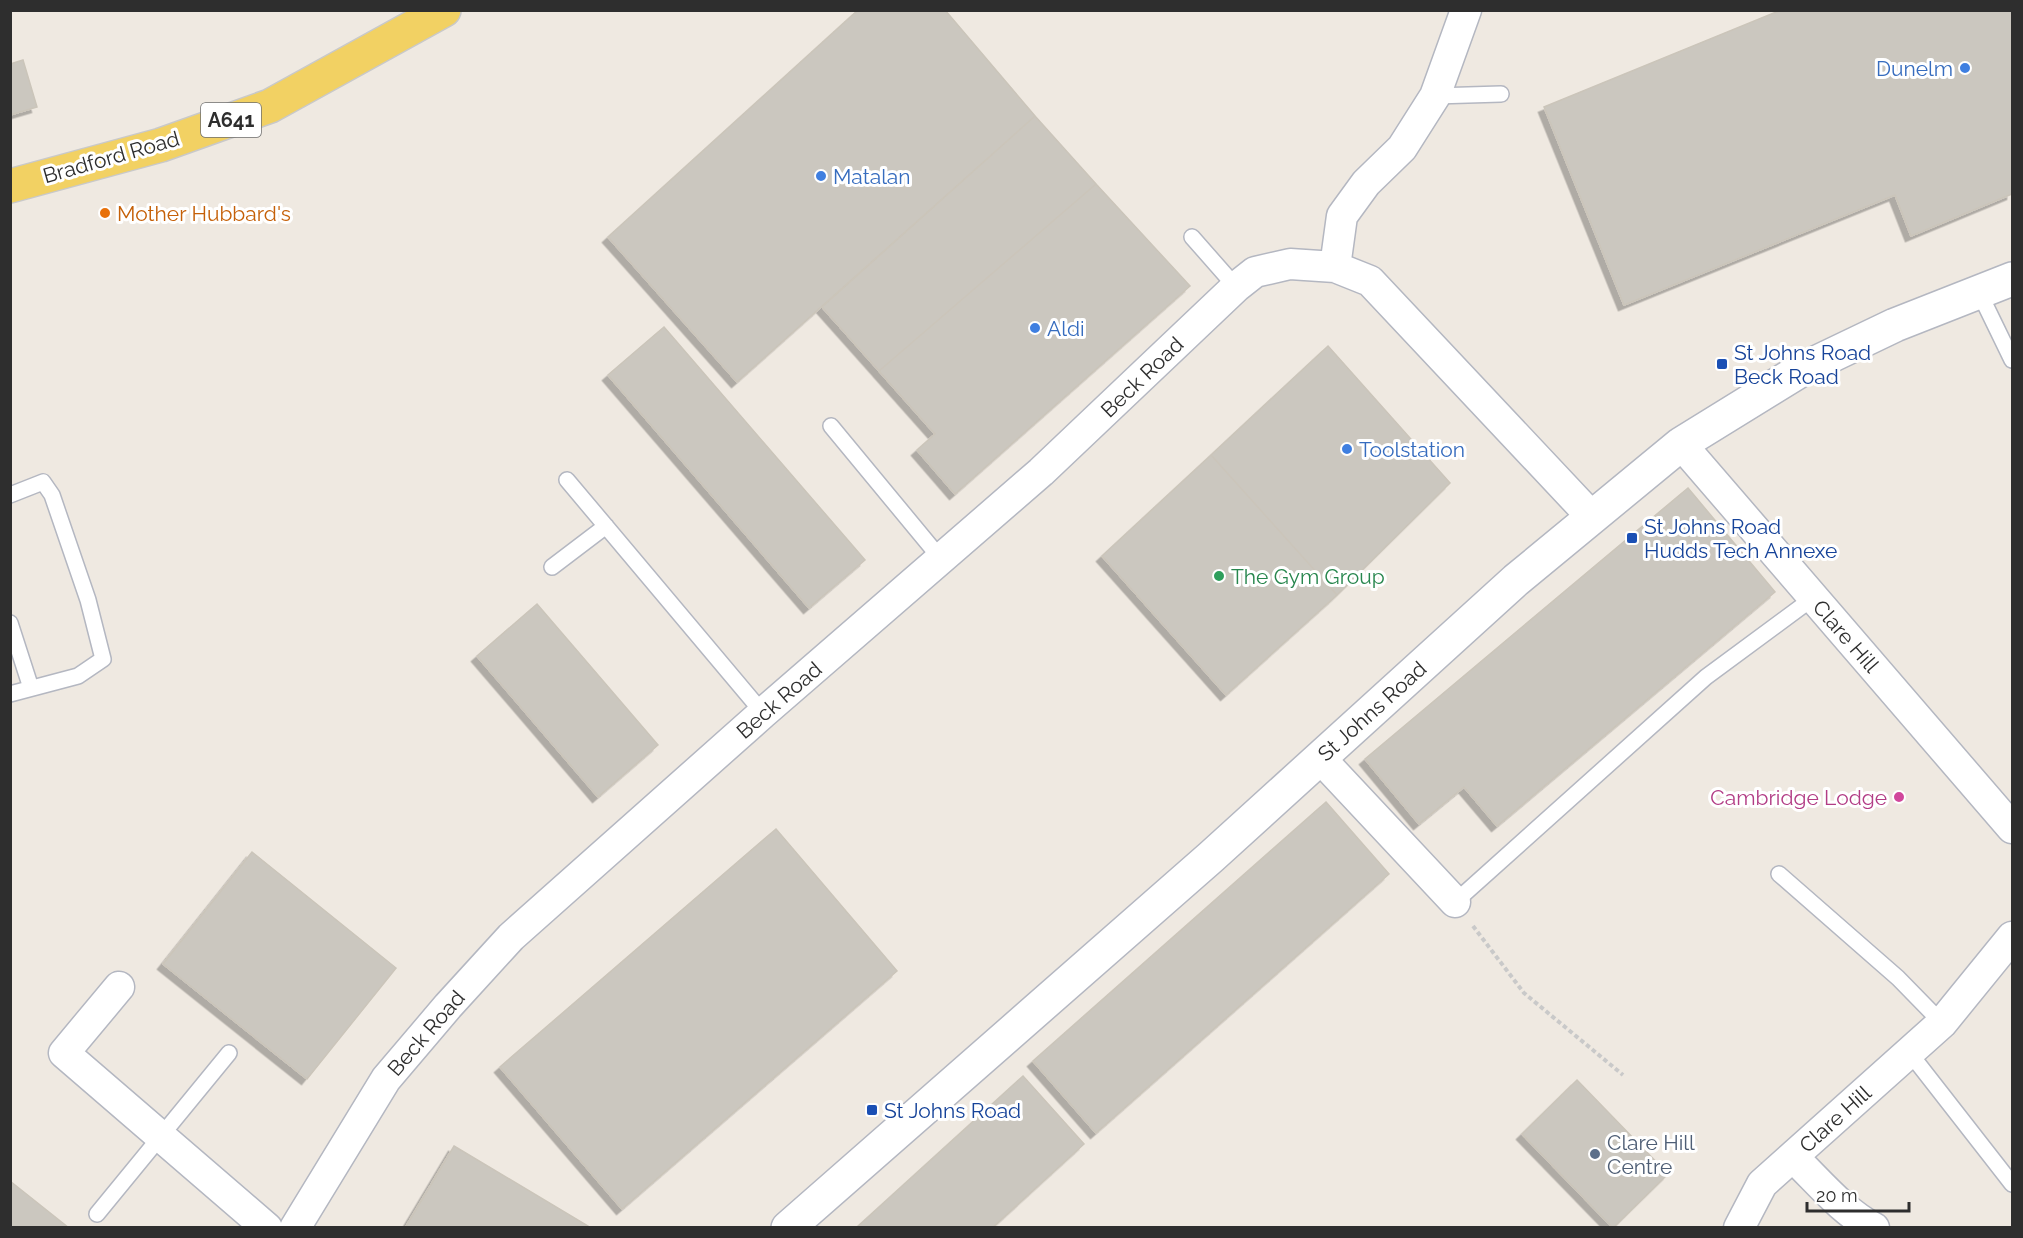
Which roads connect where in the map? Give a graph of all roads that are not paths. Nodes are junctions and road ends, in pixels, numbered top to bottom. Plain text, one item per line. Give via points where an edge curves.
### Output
1 (1466, 10) edge
2 (444, 12) edge
3 (1501, 94) dead end
4 (1435, 96) junction
5 (10, 186) edge
6 (1192, 237) dead end
7 (1335, 267) junction
8 (2013, 279) edge
9 (1236, 287) junction
10 (1979, 292) junction
11 (2013, 360) edge
12 (831, 426) dead end
13 (1681, 444) junction
14 (567, 480) dead end
15 (10, 495) edge
16 (1592, 517) junction
17 (606, 526) junction
18 (941, 559) junction
19 (552, 567) dead end
20 (1813, 598) junction
21 (10, 623) edge
22 (31, 688) junction
23 (10, 693) edge
24 (763, 712) junction
25 (1320, 758) junction
26 (2013, 828) edge
27 (1779, 874) dead end
28 (1455, 902) joint
29 (2013, 937) edge
30 (119, 987) dead end
31 (1942, 1023) junction
32 (1909, 1052) junction
33 (229, 1053) dead end
34 (162, 1137) junction
35 (1793, 1157) junction
36 (2013, 1184) edge
37 (98, 1214) dead end
38 (267, 1227) edge
39 (295, 1227) edge
40 (788, 1227) edge
41 (1739, 1227) edge
42 (1874, 1227) edge

1 - 4 street
2 - 5 main road, Bradford Road / A641 via 270,106 161,145
3 - 4 lane
4 - 7 street via 1402,148 1366,183 1342,216
6 - 9 lane
7 - 9 street, Beck Road via 1290,264 1255,272
7 - 16 street, Beck Road via 1370,281
8 - 10 street, St Johns Road
9 - 18 street, Beck Road via 1041,472
10 - 11 lane
10 - 13 street, St Johns Road via 1895,325 1801,370
12 - 18 lane
13 - 16 street, St Johns Road
13 - 20 street, Clare Hill
14 - 17 lane
15 - 22 lane via 43,482 52,495 88,600 103,659 78,676
16 - 25 street, St Johns Road via 1516,580
17 - 19 lane
17 - 24 lane
18 - 24 street, Beck Road
20 - 26 street, Clare Hill
20 - 28 lane via 1706,677
21 - 22 lane
22 - 23 lane
24 - 39 street, Beck Road via 511,937 448,1006 386,1079
25 - 28 street
25 - 40 street, St Johns Road
27 - 31 lane via 1898,978
29 - 31 street, Clare Hill
30 - 34 street via 64,1053
31 - 32 street, Clare Hill
32 - 35 street, Clare Hill
32 - 36 lane
33 - 34 lane
34 - 37 lane
34 - 38 street
35 - 41 street, Clare Hill via 1762,1184
35 - 42 street via 1837,1200

